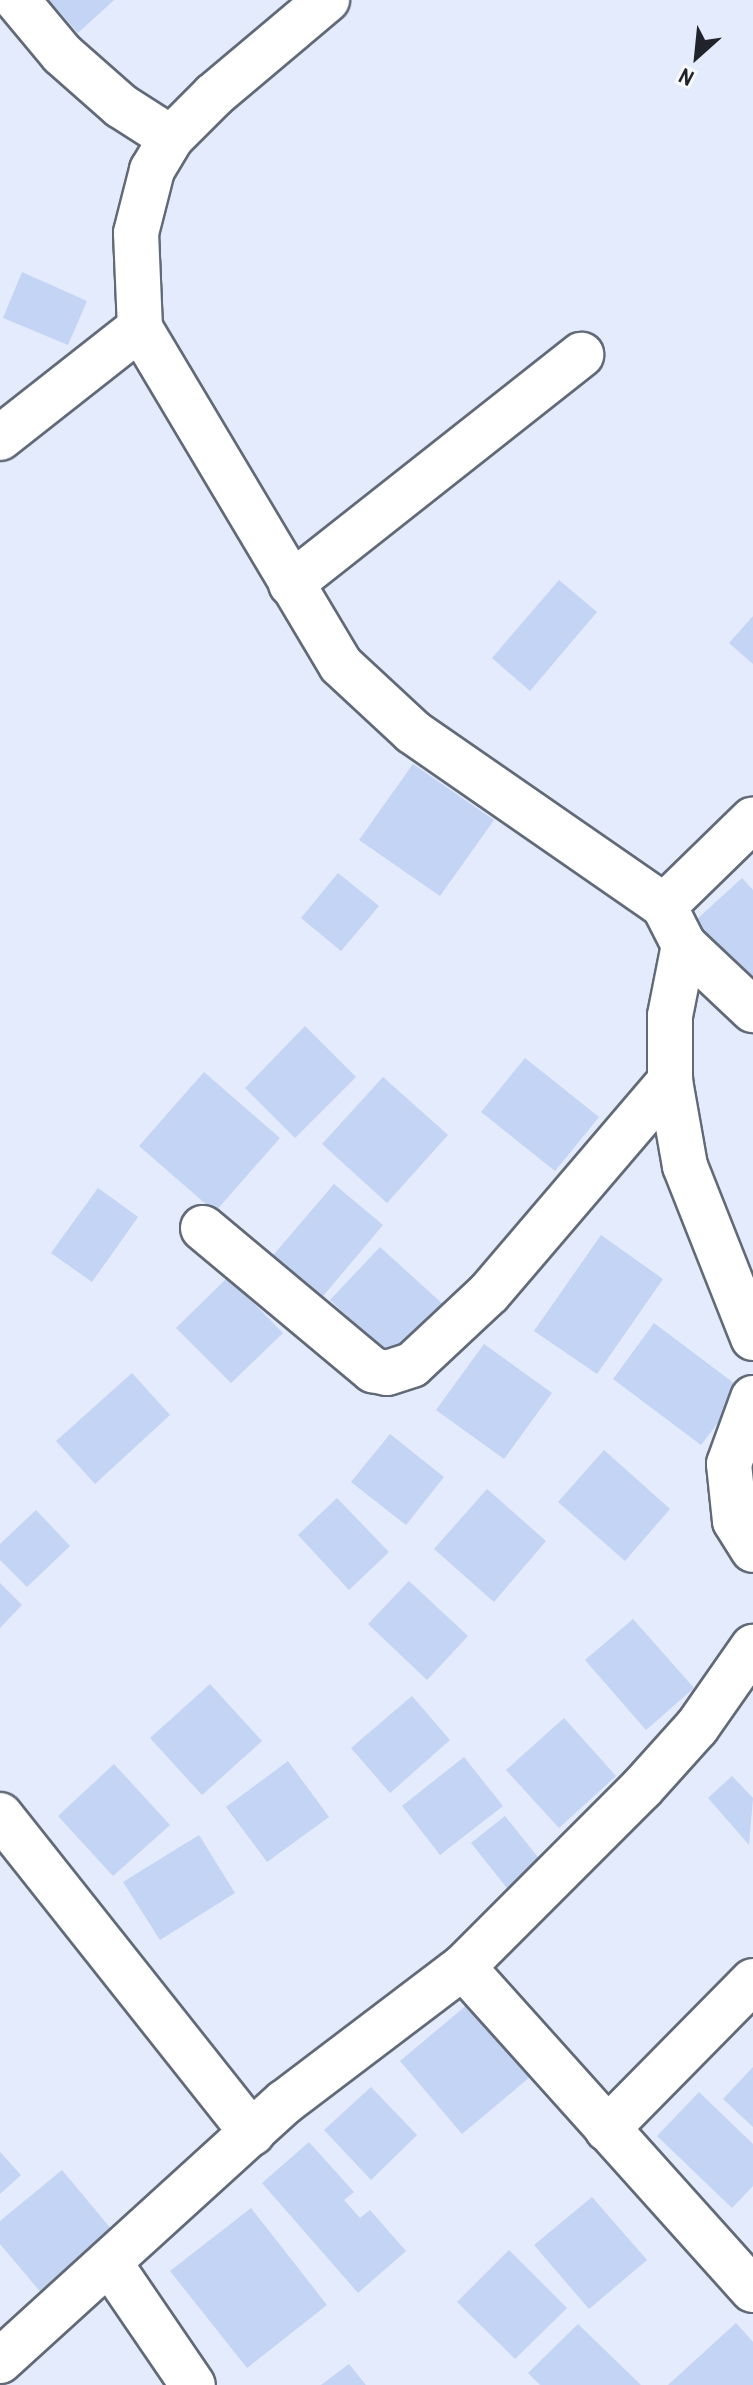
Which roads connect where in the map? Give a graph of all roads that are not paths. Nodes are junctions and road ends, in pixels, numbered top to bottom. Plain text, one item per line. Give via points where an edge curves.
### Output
1 (17, 0) edge
2 (327, 0) edge
3 (171, 138) junction
4 (140, 328) junction
5 (581, 355) dead end
6 (0, 438) edge
7 (291, 584) junction
8 (753, 819) edge
9 (664, 906) junction
10 (684, 945) junction
11 (753, 1010) edge
12 (670, 1081) junction
13 (203, 1228) dead end
14 (753, 1338) edge
15 (753, 1398) edge
16 (753, 1550) edge
17 (753, 1647) edge
18 (0, 1815) edge
19 (463, 1967) junction
20 (753, 1981) edge
21 (607, 2129) junction
22 (252, 2133) junction
23 (111, 2265) junction
24 (753, 2290) edge
25 (0, 2361) edge
26 (193, 2385) edge

1 - 3 street via 62,54 121,106
2 - 3 street
3 - 4 street via 152,170 136,233
4 - 6 street
4 - 7 street
5 - 7 street
7 - 9 street via 341,665 413,732
8 - 9 street
9 - 10 street
10 - 11 street
10 - 12 street via 670,1016
12 - 13 street via 489,1293 412,1365 387,1373 343,1350
12 - 14 street via 685,1166
15 - 16 street via 729,1464 735,1521
17 - 19 street via 697,1727 642,1788
18 - 22 street
19 - 21 street
19 - 22 street
20 - 21 street
21 - 24 street
22 - 23 street
23 - 25 street
23 - 26 street

